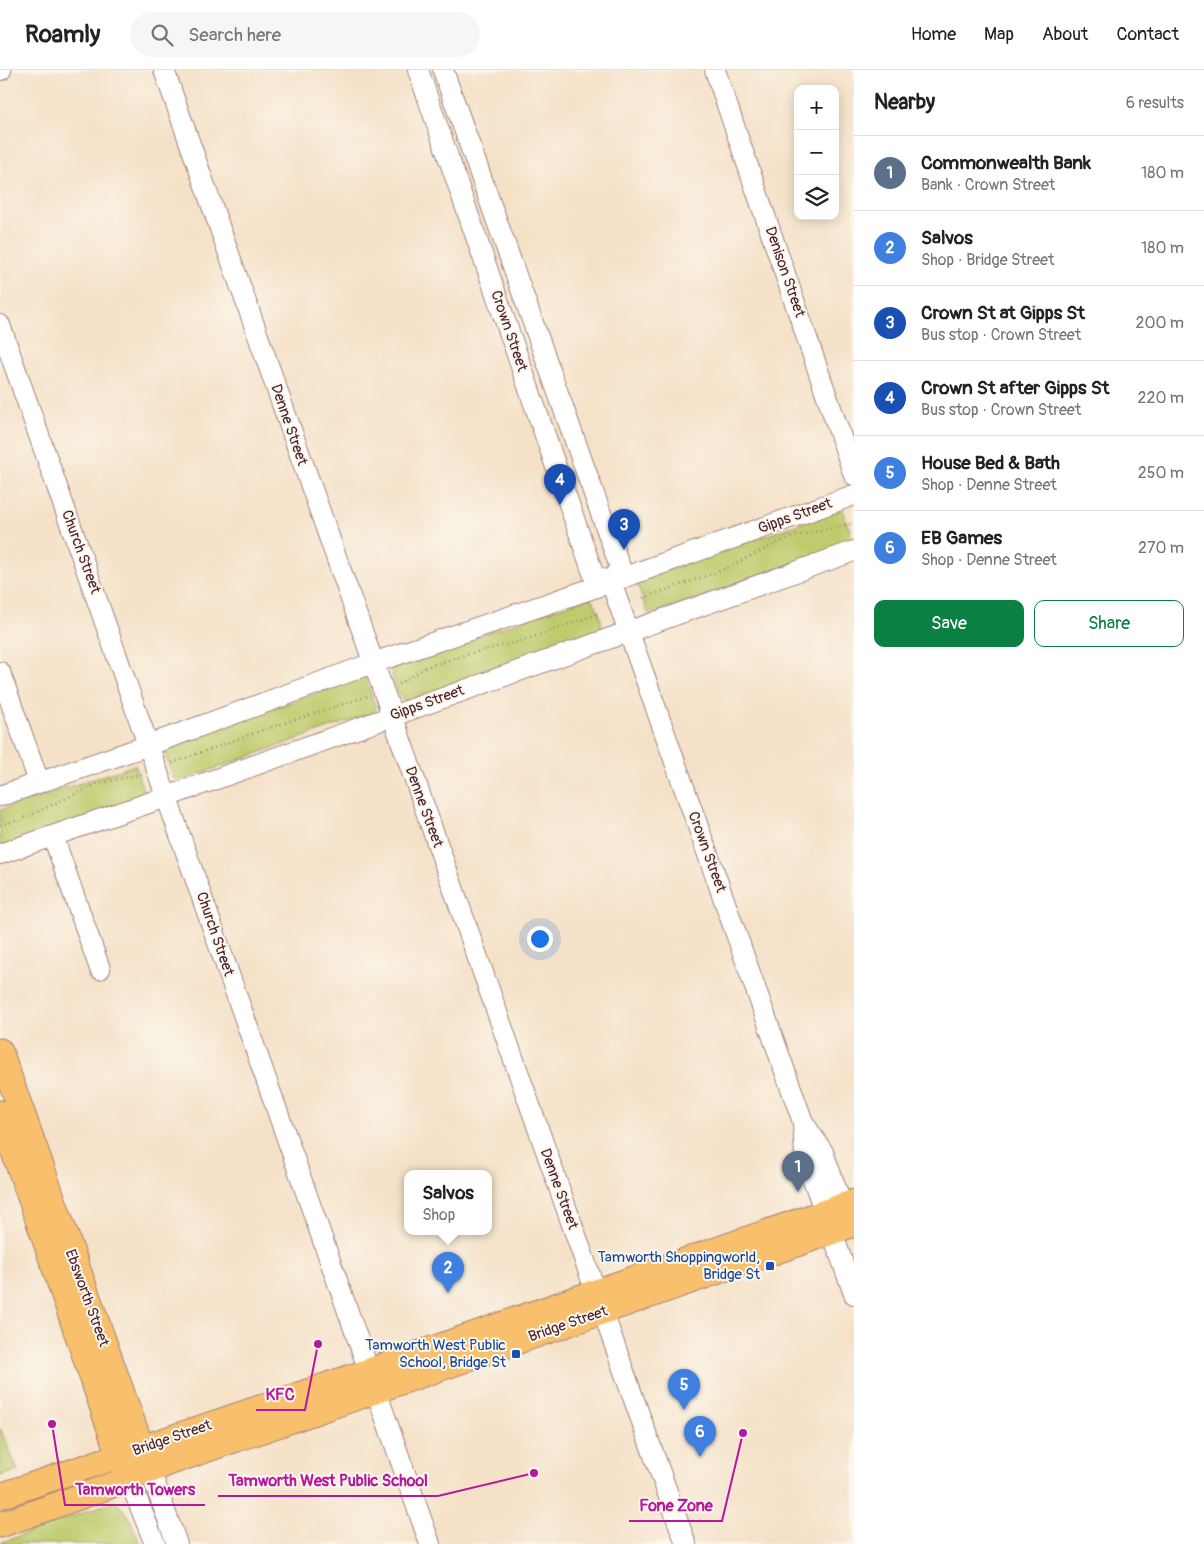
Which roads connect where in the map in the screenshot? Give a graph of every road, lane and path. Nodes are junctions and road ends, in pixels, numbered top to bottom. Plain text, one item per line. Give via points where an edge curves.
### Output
1 (164, 70) edge
2 (418, 70) edge
3 (443, 70) edge
4 (715, 70) edge
5 (0, 325) edge
6 (854, 475) edge
7 (854, 495) edge
8 (854, 523) edge
9 (854, 551) edge
10 (611, 582) junction
11 (642, 598) dead end
12 (598, 614) dead end
13 (628, 631) junction
14 (373, 663) junction
15 (0, 672) edge
16 (383, 691) junction
17 (392, 716) junction
18 (149, 745) junction
19 (157, 768) junction
20 (39, 782) junction
21 (0, 796) edge
22 (166, 797) junction
23 (0, 825) edge
24 (53, 836) junction
25 (0, 854) edge
26 (100, 969) dead end
27 (0, 1051) edge
28 (0, 1113) edge
29 (844, 1220) edge
30 (854, 1294) edge
31 (599, 1301) junction
32 (372, 1381) junction
33 (135, 1463) junction
34 (0, 1496) edge
35 (0, 1525) edge
36 (155, 1544) edge
37 (177, 1544) edge
38 (430, 1544) edge
39 (686, 1544) edge

1 - 14 street, Denne Street
2 - 10 street, Crown Street via 594,576
3 - 10 street, Crown Street via 620,567
4 - 6 street, Denison Street
5 - 18 street, Church Street
7 - 10 street, Gipps Street
8 - 11 path via 788,538 720,571
9 - 13 street, Gipps Street
10 - 13 street, Crown Street
10 - 14 street, Gipps Street
12 - 16 path via 525,640 426,667
13 - 17 street, Gipps Street
13 - 29 street, Crown Street via 803,1122 823,1152
14 - 16 street, Denne Street
14 - 18 street, Gipps Street
15 - 20 street
16 - 17 street, Denne Street
16 - 19 path
17 - 22 street, Gipps Street
17 - 31 street, Denne Street
18 - 19 street, Church Street
18 - 20 street, Gipps Street
19 - 22 street, Church Street
19 - 23 path via 97,784 22,819
20 - 21 street, Gipps Street
22 - 24 street, Gipps Street
22 - 32 street, Church Street
24 - 25 street, Gipps Street
24 - 26 street
27 - 33 main road, Ebsworth Street
28 - 33 main road, Ebsworth Street via 113,1438
29 - 30 street, Crown Street
29 - 31 main road, Bridge Street
31 - 32 main road, Bridge Street
31 - 39 street, Denne Street
32 - 33 main road, Bridge Street
32 - 38 street, Church Street
33 - 34 main road, Bridge Street via 84,1468
33 - 35 main road, Bridge Street via 95,1491
33 - 36 street, Ebsworth Street
33 - 37 street, Ebsworth Street

